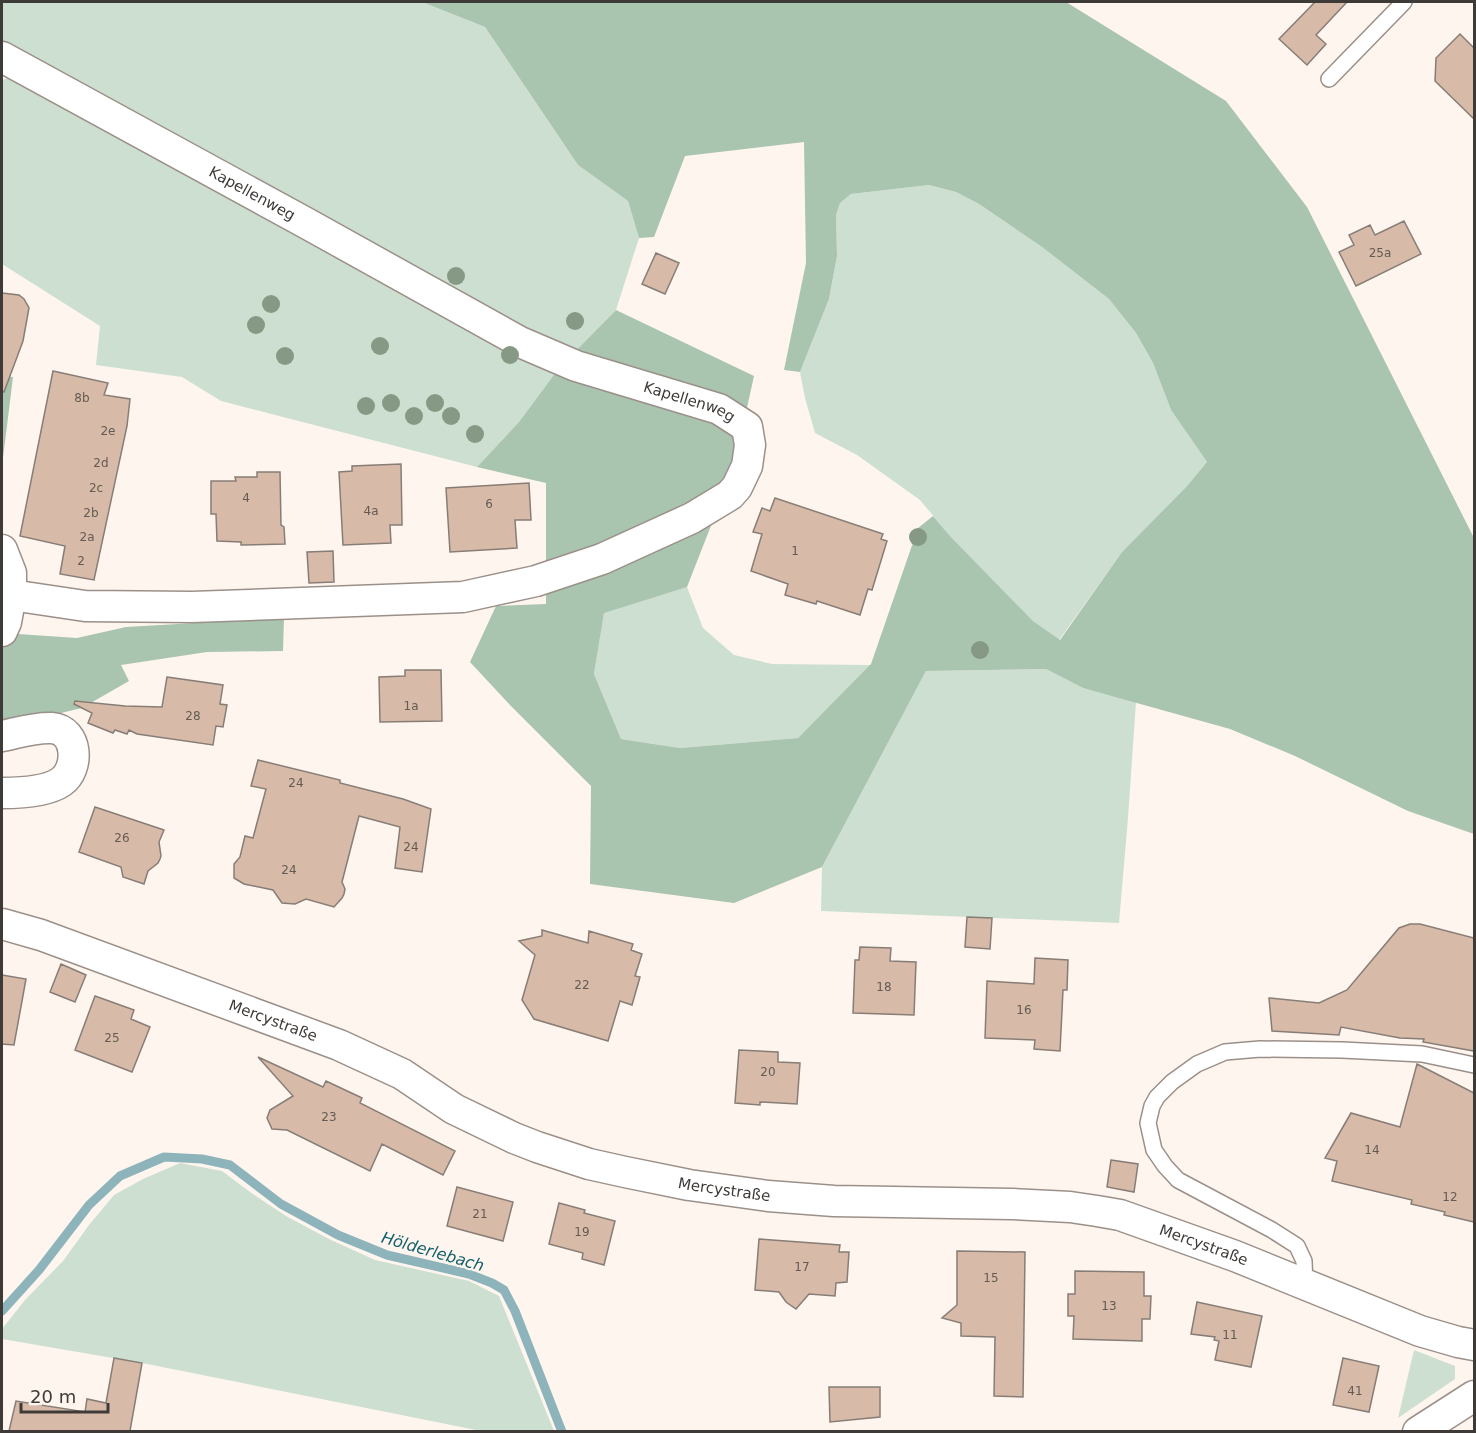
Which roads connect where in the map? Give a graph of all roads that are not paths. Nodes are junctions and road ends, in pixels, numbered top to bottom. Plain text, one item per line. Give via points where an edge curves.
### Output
1 (1404, 2) edge
2 (2, 57) edge
3 (1329, 79) dead end
4 (2, 550) edge
5 (11, 595) junction
6 (2, 631) edge
7 (2, 736) edge
8 (2, 793) edge
9 (2, 924) edge
10 (1474, 1065) edge
11 (1305, 1285) junction
12 (1474, 1345) edge
13 (1474, 1396) edge
14 (1418, 1431) edge

1 - 3 lane
2 - 5 street, Kapellenweg via 520,342 576,366 719,409 747,427 750,445 747,466 737,487 692,518 602,559 536,581 463,597 192,607 85,606
4 - 5 street via 11,573
5 - 6 street
7 - 8 street via 54,728 68,736 74,750 62,782 29,792
9 - 11 street, Mercystraße via 339,1045 402,1074 454,1109 514,1138 590,1164 689,1185 768,1196 1012,1204 1097,1211 1120,1215
10 - 11 lane via 1423,1048 1225,1052 1197,1064 1157,1097 1148,1123 1154,1150 1164,1166 1178,1180 1297,1246 1304,1261
11 - 12 street, Mercystraße via 1420,1331
13 - 14 street

